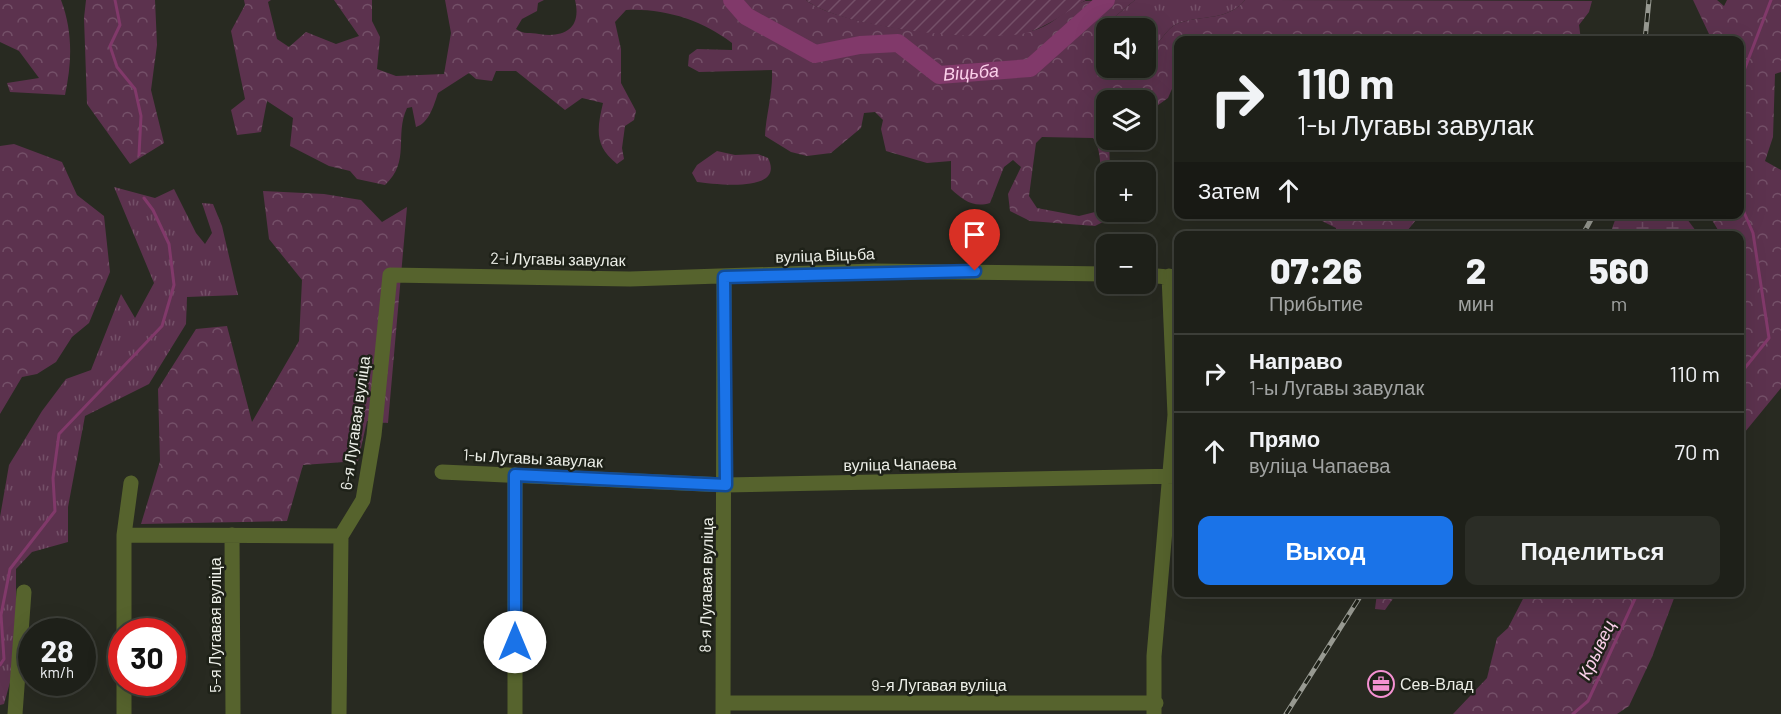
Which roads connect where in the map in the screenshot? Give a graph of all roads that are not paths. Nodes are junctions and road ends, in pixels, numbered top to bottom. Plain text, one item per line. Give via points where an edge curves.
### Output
1 (1096, 274) edge
2 (390, 275) joint
3 (1156, 276) edge
4 (724, 277) junction
5 (1174, 277) edge
6 (1174, 415) edge
7 (442, 472) dead end
8 (515, 475) junction
9 (1174, 476) edge
10 (622, 480) joint
11 (131, 483) dead end
12 (726, 485) junction
13 (1174, 485) edge
14 (124, 535) junction
15 (232, 535) junction
16 (341, 536) junction
17 (24, 592) dead end
18 (124, 618) edge
19 (124, 696) edge
20 (1155, 708) edge
21 (723, 709) edge
22 (15, 714) edge
23 (124, 714) edge
24 (233, 714) edge
25 (339, 714) edge
26 (515, 714) edge

1 - 4 street, вуліца Віцьба via 896,271
2 - 4 street, 2-і Лугавы завулак
2 - 16 street, 6-я Лугавая вуліца via 374,435 363,500
3 - 5 street
4 - 12 street, 8-я Лугавая вуліца
5 - 6 street
7 - 8 street, 1-ы Лугавы завулак
8 - 10 street, 1-ы Лугавы завулак
8 - 26 street
9 - 12 street, вуліца Чапаева
10 - 12 street, вуліца Чапаева
11 - 14 street
12 - 21 street, 8-я Лугавая вуліца
13 - 20 street via 1154,656
14 - 15 street
14 - 18 street
15 - 16 street
15 - 24 street, 5-я Лугавая вуліца
16 - 25 street
17 - 22 street
19 - 23 street
20 - 21 street, 9-я Лугавая вуліца

